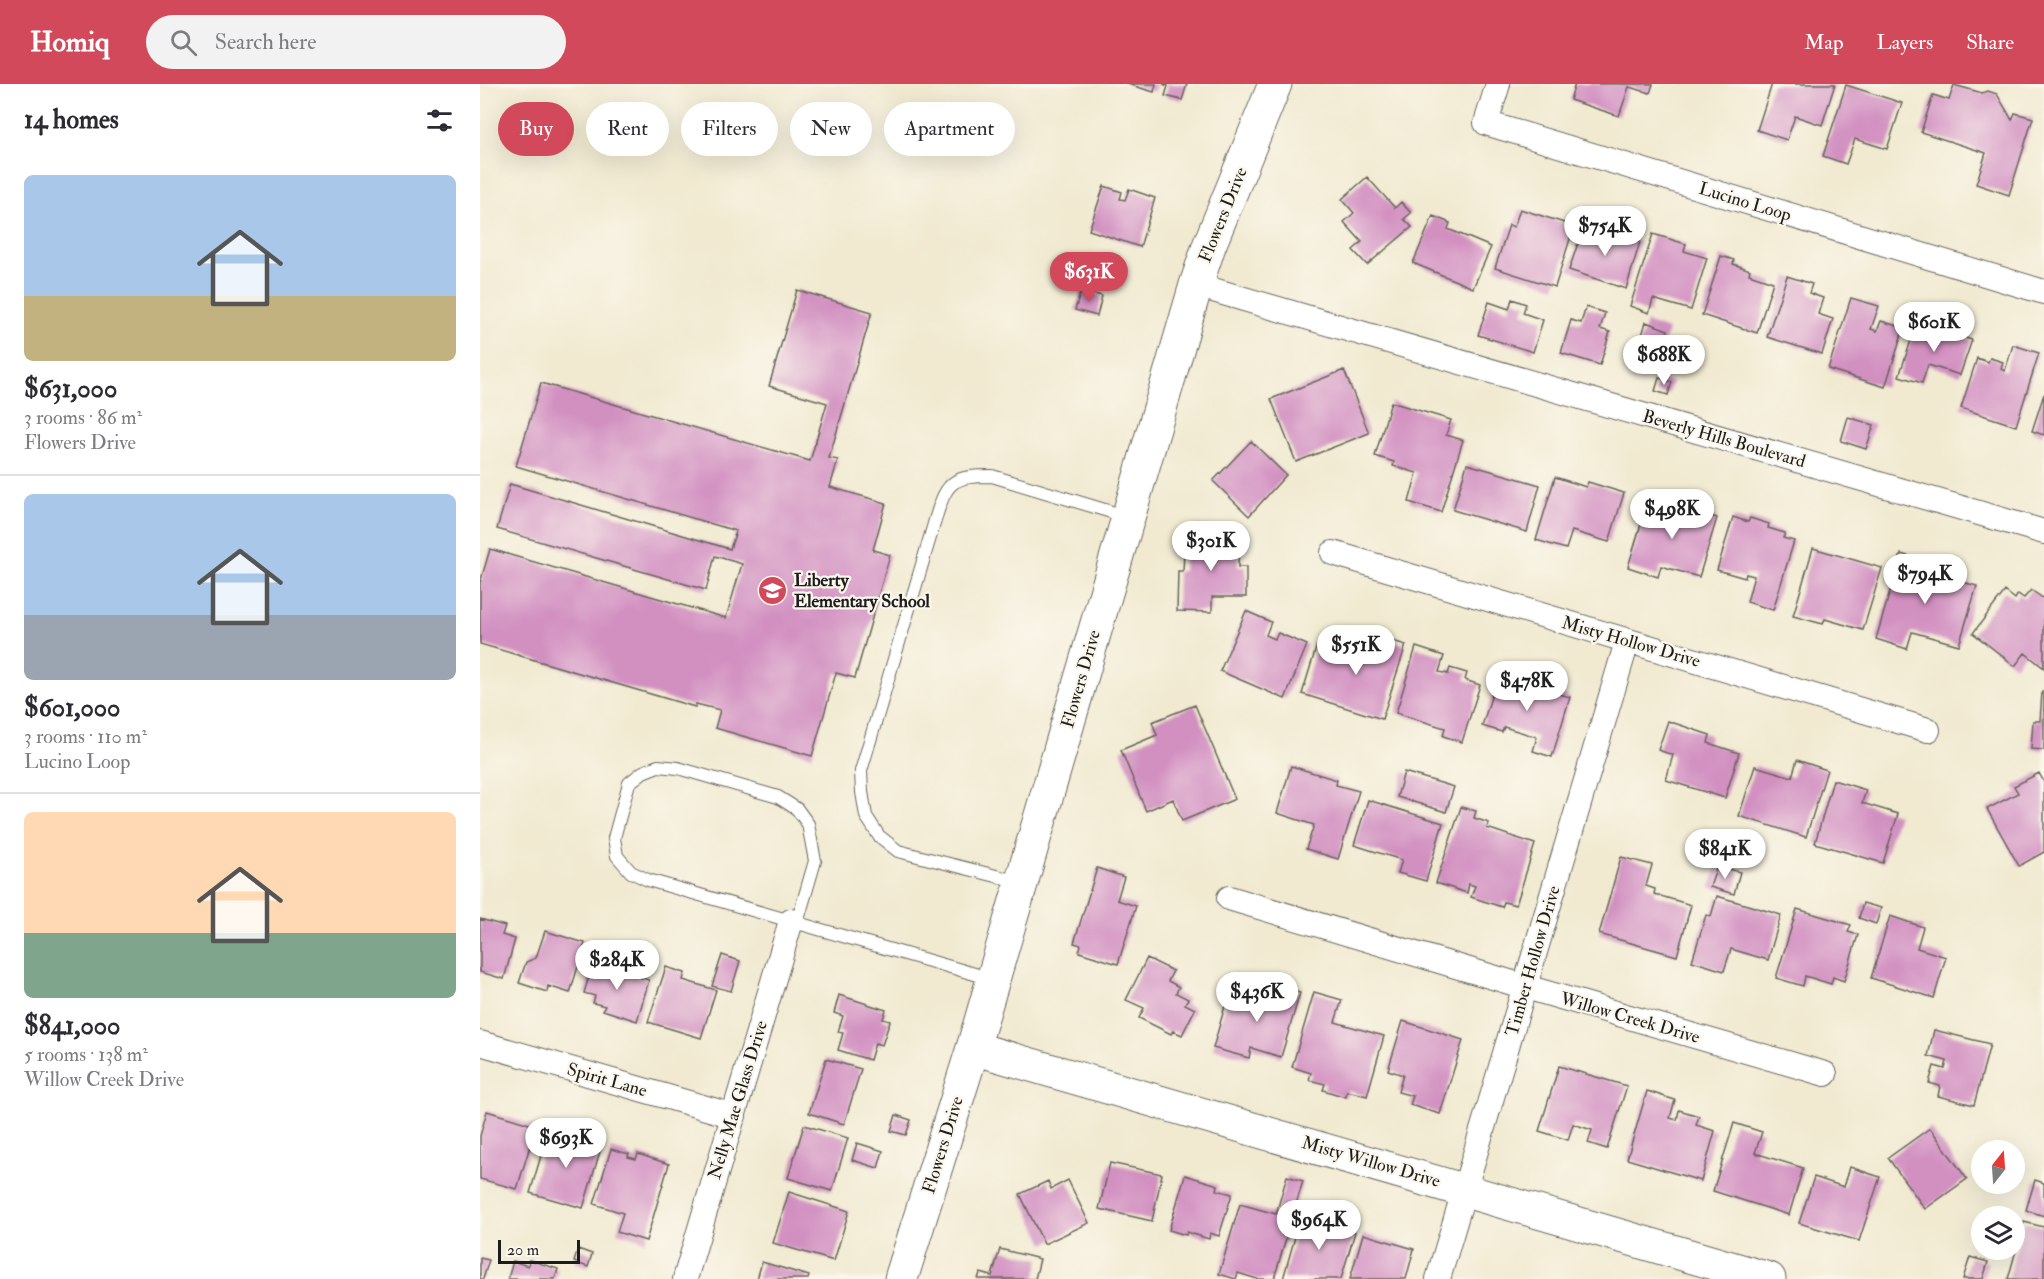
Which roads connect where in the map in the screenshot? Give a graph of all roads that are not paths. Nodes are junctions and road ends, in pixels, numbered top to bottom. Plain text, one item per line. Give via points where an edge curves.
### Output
1 (1275, 84) edge
2 (1498, 84) edge
3 (1196, 285) junction
4 (2044, 292) edge
5 (1128, 518) junction
6 (2044, 532) edge
7 (1333, 553) dead end
8 (1627, 642) junction
9 (1929, 730) dead end
10 (1021, 882) junction
11 (1229, 898) dead end
12 (794, 922) junction
13 (992, 979) junction
14 (1526, 987) junction
15 (480, 1043) edge
16 (973, 1048) junction
17 (1824, 1074) dead end
18 (734, 1116) junction
19 (1465, 1190) junction
20 (685, 1279) edge
21 (901, 1279) edge
22 (1438, 1279) edge
23 (1769, 1279) edge

1 - 3 street, Flowers Drive
2 - 4 street, Lucino Loop via 1486,123
3 - 5 street, Flowers Drive
3 - 6 street, Beverly Hills Boulevard
5 - 10 street, Flowers Drive
5 - 10 lane via 992,476 970,476 953,482 942,496 932,528 861,771 866,816 879,836 898,851
7 - 8 street, Misty Hollow Drive
8 - 9 street, Misty Hollow Drive
8 - 14 street, Timber Hollow Drive
10 - 13 street, Flowers Drive
11 - 14 street, Willow Creek Drive
12 - 12 lane via 815,861 808,824 797,809 778,797 678,768 658,766 629,783 614,838 617,856 631,872
12 - 13 lane
12 - 18 street, Nelly Mae Glass Drive
13 - 16 street, Flowers Drive
14 - 17 street, Willow Creek Drive
14 - 19 street, Timber Hollow Drive
15 - 18 street, Spirit Lane
16 - 19 street, Misty Willow Drive
16 - 21 street, Flowers Drive
18 - 20 street, Nelly Mae Glass Drive
19 - 22 street, Timber Hollow Drive
19 - 23 street, Misty Willow Drive

